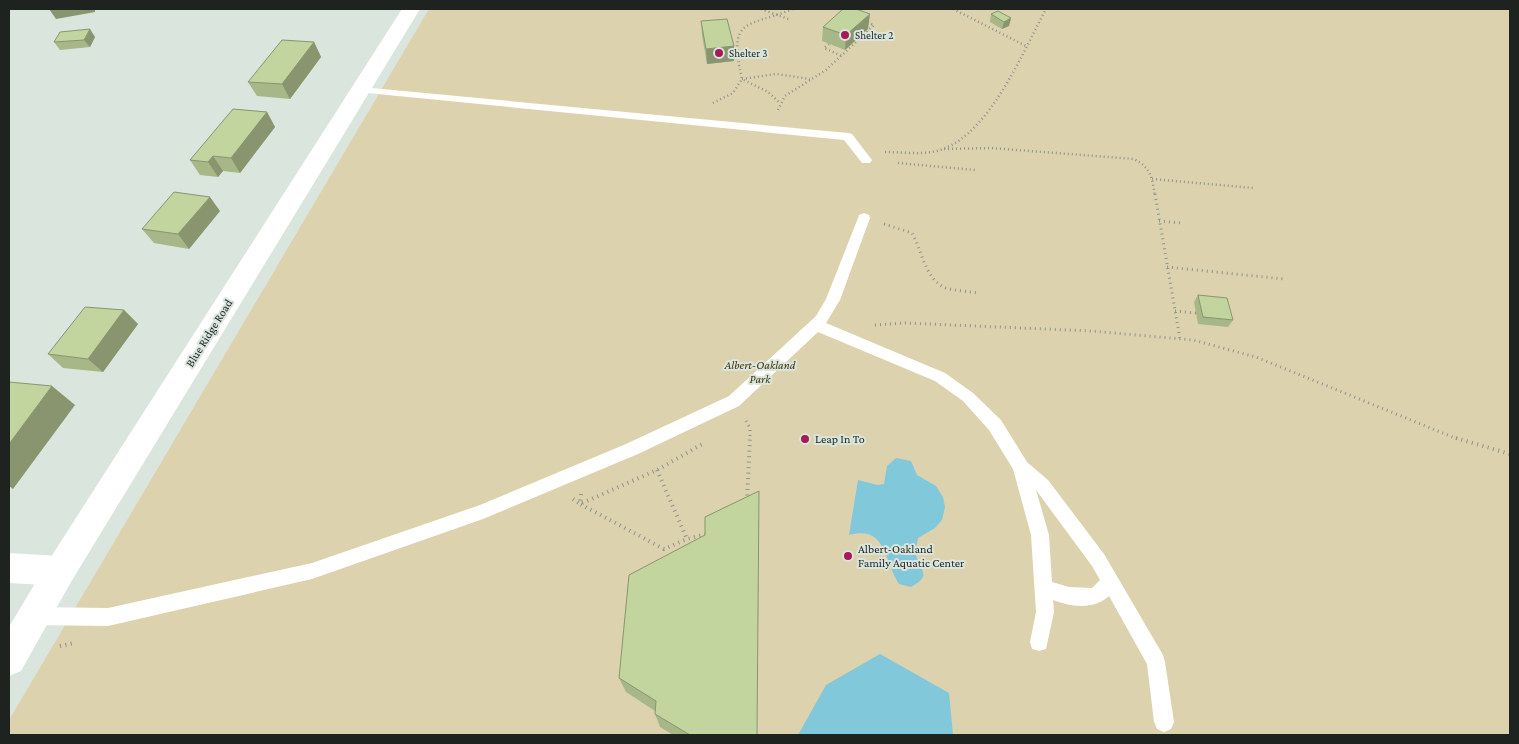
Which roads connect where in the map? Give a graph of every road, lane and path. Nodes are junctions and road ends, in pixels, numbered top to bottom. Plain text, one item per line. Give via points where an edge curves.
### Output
1 (412, 9) edge
2 (761, 9) edge
3 (793, 9) edge
4 (953, 9) edge
5 (1046, 9) edge
6 (777, 16) junction
7 (858, 19) edge
8 (791, 20) dead end
9 (995, 25) edge
10 (990, 28) junction
11 (829, 44) edge
12 (736, 45) junction
13 (731, 46) edge
14 (1026, 46) junction
15 (842, 56) junction
16 (742, 79) junction
17 (810, 79) junction
18 (360, 90) junction
19 (779, 102) junction
20 (698, 123) junction
21 (774, 130) junction
22 (944, 149) junction
23 (866, 160) joint
24 (898, 163) dead end
25 (975, 170) dead end
26 (1152, 179) junction
27 (1253, 188) dead end
28 (864, 218) joint
29 (1159, 220) junction
30 (1182, 223) dead end
31 (1167, 267) junction
32 (1284, 279) dead end
33 (977, 293) dead end
34 (1175, 311) junction
35 (1196, 312) dead end
36 (816, 325) junction
37 (868, 326) dead end
38 (1180, 339) junction
39 (734, 401) junction
40 (1510, 454) edge
41 (1022, 467) junction
42 (656, 470) dead end
43 (746, 503) edge
44 (580, 504) dead end
45 (716, 532) edge
46 (687, 538) junction
47 (9, 568) edge
48 (60, 571) junction
49 (1111, 582) junction
50 (1044, 587) junction
51 (35, 616) junction
52 (1039, 642) dead end
53 (9, 659) edge
54 (1164, 722) dead end

1 - 18 street, Blue Ridge Road
2 - 6 path
3 - 6 path
4 - 10 path
5 - 14 path
6 - 8 path
6 - 12 path via 746,27 739,34
7 - 15 path via 874,25
9 - 10 path
10 - 14 path
11 - 15 path via 824,48
12 - 13 path
12 - 16 path
14 - 22 path via 994,104 974,129
15 - 17 path
16 - 17 path via 776,72
16 - 19 path via 768,92
16 - 20 path via 733,94 699,112
17 - 19 path
18 - 20 lane
18 - 48 street, Blue Ridge Road
19 - 21 path
20 - 21 lane
21 - 23 lane via 848,137
22 - 23 path via 928,153 883,152
22 - 26 path via 991,148 1134,159 1145,165
24 - 25 path
26 - 27 path
26 - 29 path
28 - 33 path via 912,233 930,274 939,284
28 - 36 lane via 833,300
29 - 30 path
29 - 31 path
31 - 32 path
31 - 34 path
34 - 35 path
34 - 38 path
36 - 39 lane
36 - 41 lane via 940,376 968,397 995,424
37 - 38 path via 915,323 1091,331
38 - 40 path via 1256,357 1451,436
39 - 43 path via 750,428
39 - 51 lane via 632,449 483,510 312,571 108,617
41 - 49 lane via 1042,485
41 - 50 lane via 1040,535
42 - 46 path
44 - 46 path via 664,549
45 - 46 path
47 - 48 street
48 - 51 street, Blue Ridge Road
49 - 50 lane via 1096,596 1076,598
49 - 54 lane via 1156,662
50 - 52 lane via 1046,612
51 - 53 street, Blue Ridge Road

